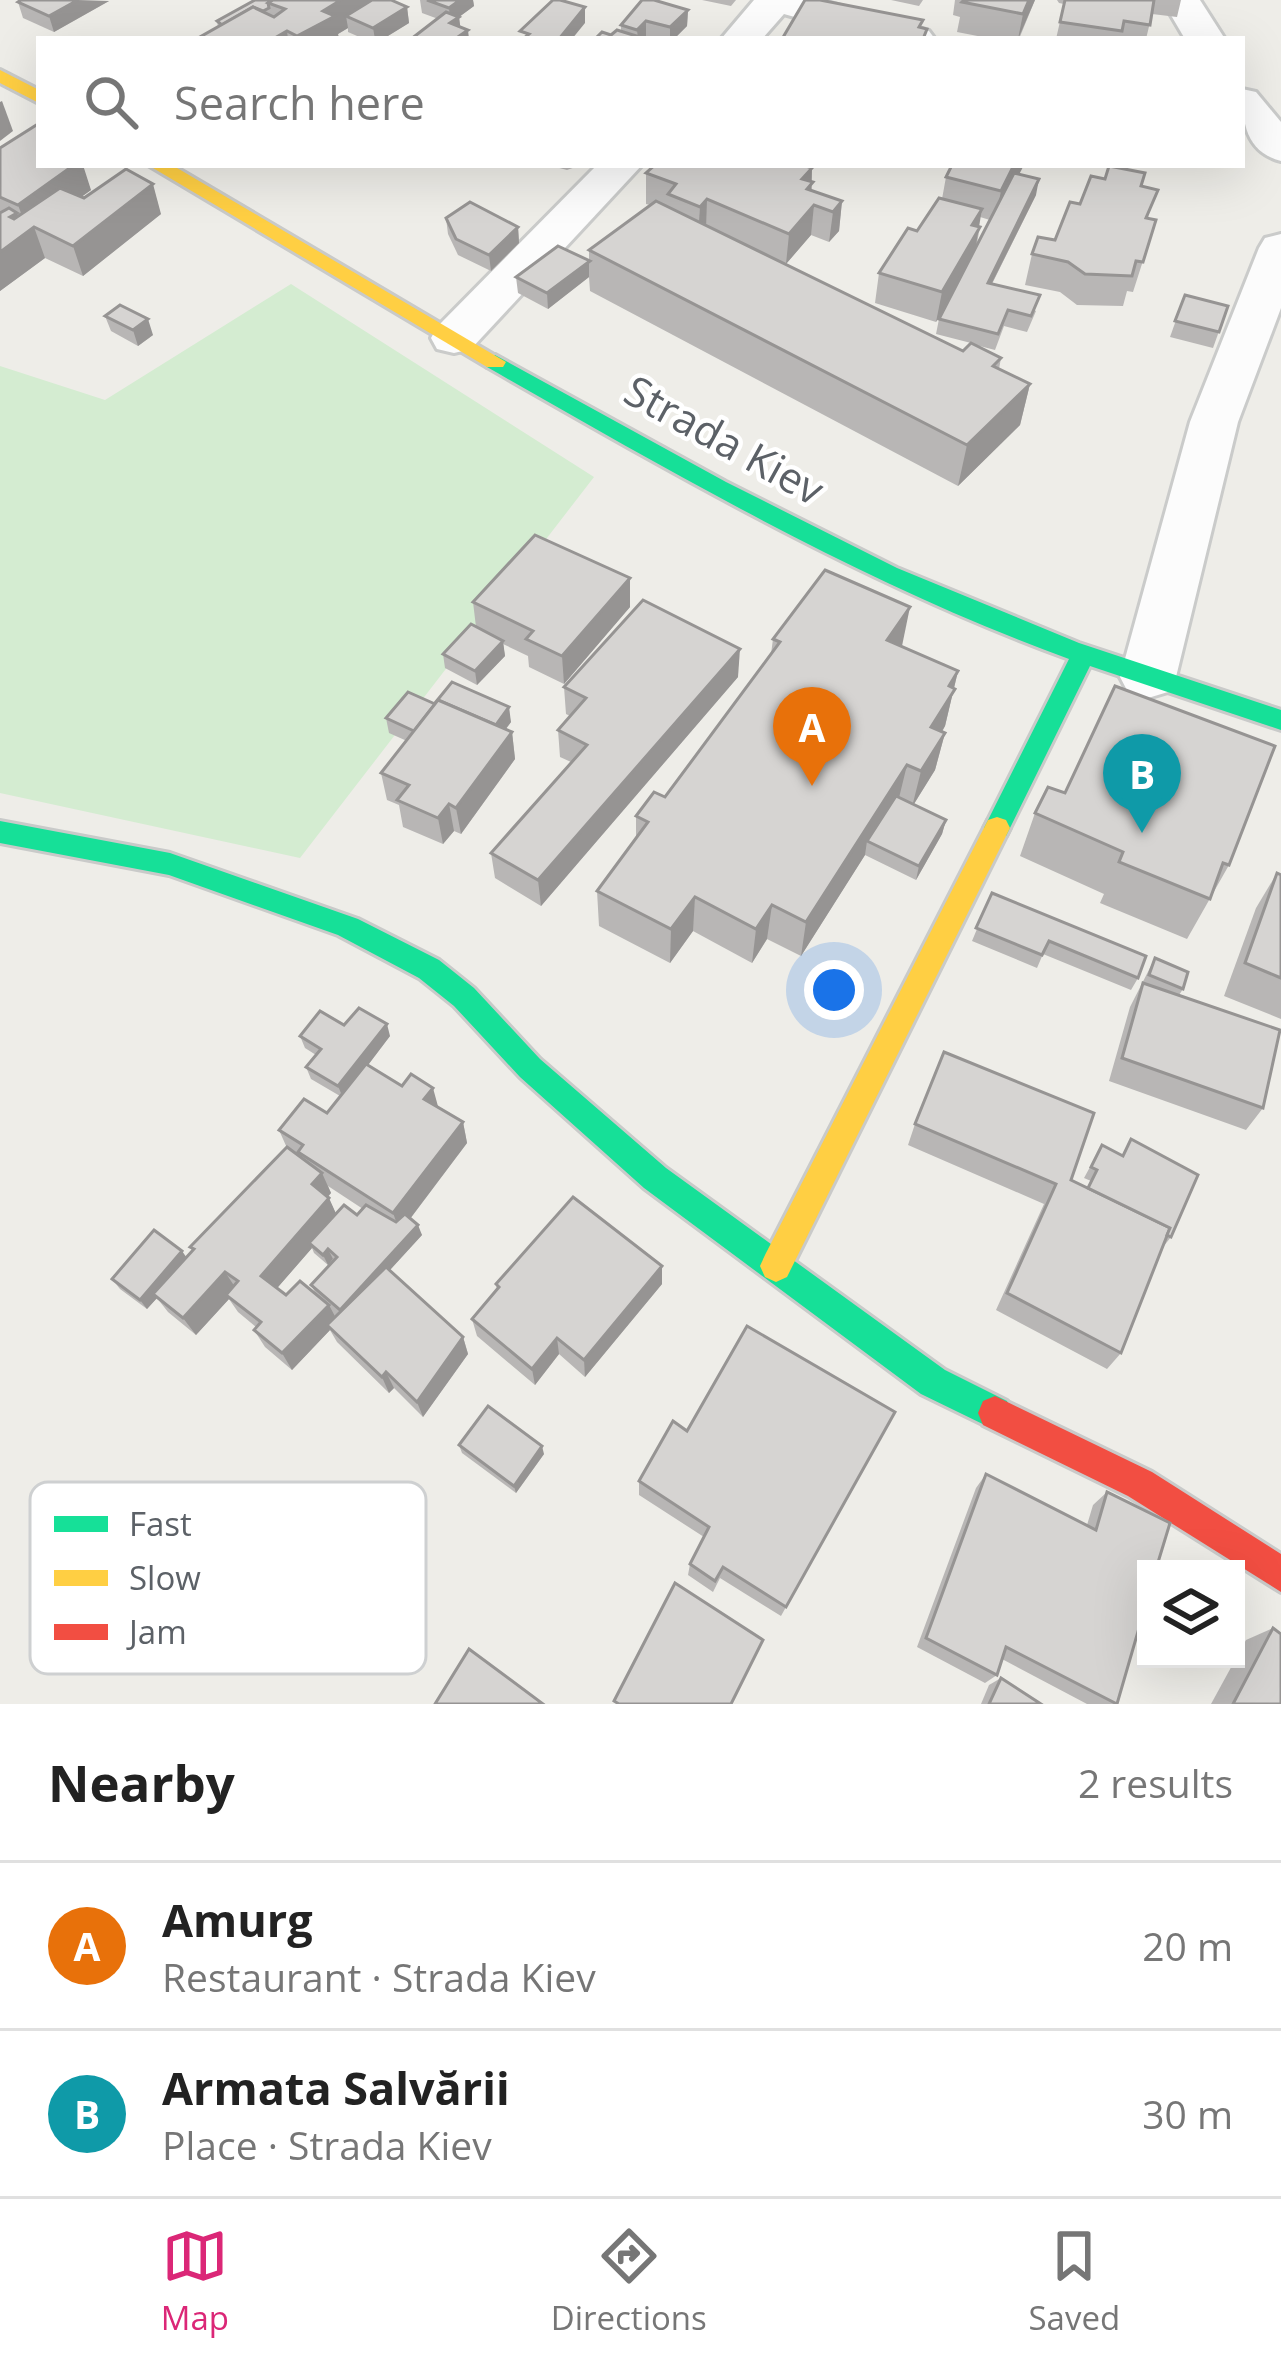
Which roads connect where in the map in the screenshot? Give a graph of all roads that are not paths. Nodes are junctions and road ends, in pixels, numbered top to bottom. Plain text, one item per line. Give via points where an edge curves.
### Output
1 (776, 0) edge
2 (1181, 0) edge
3 (744, 36) edge
4 (904, 36) edge
5 (1202, 36) edge
6 (0, 75) edge
7 (36, 96) edge
8 (1245, 106) edge
9 (1245, 145) edge
10 (1281, 148) edge
11 (1281, 164) edge
12 (163, 168) edge
13 (618, 168) edge
14 (1281, 248) edge
15 (454, 338) junction
16 (1083, 656) junction
17 (1148, 677) junction
18 (1281, 721) edge
19 (0, 832) edge
20 (776, 1266) junction
21 (1281, 1574) edge

1 - 3 street
1 - 4 street
2 - 5 street
6 - 7 street
8 - 10 street
9 - 11 street
12 - 15 street, Strada Kiev
13 - 15 street
14 - 17 street via 1214,422
15 - 16 street, Strada Kiev via 842,551
16 - 17 street, Strada Kiev
16 - 20 street
17 - 18 street, Strada Kiev
19 - 20 street via 170,864 348,927 429,970 655,1178
20 - 21 street via 934,1382 1140,1484

